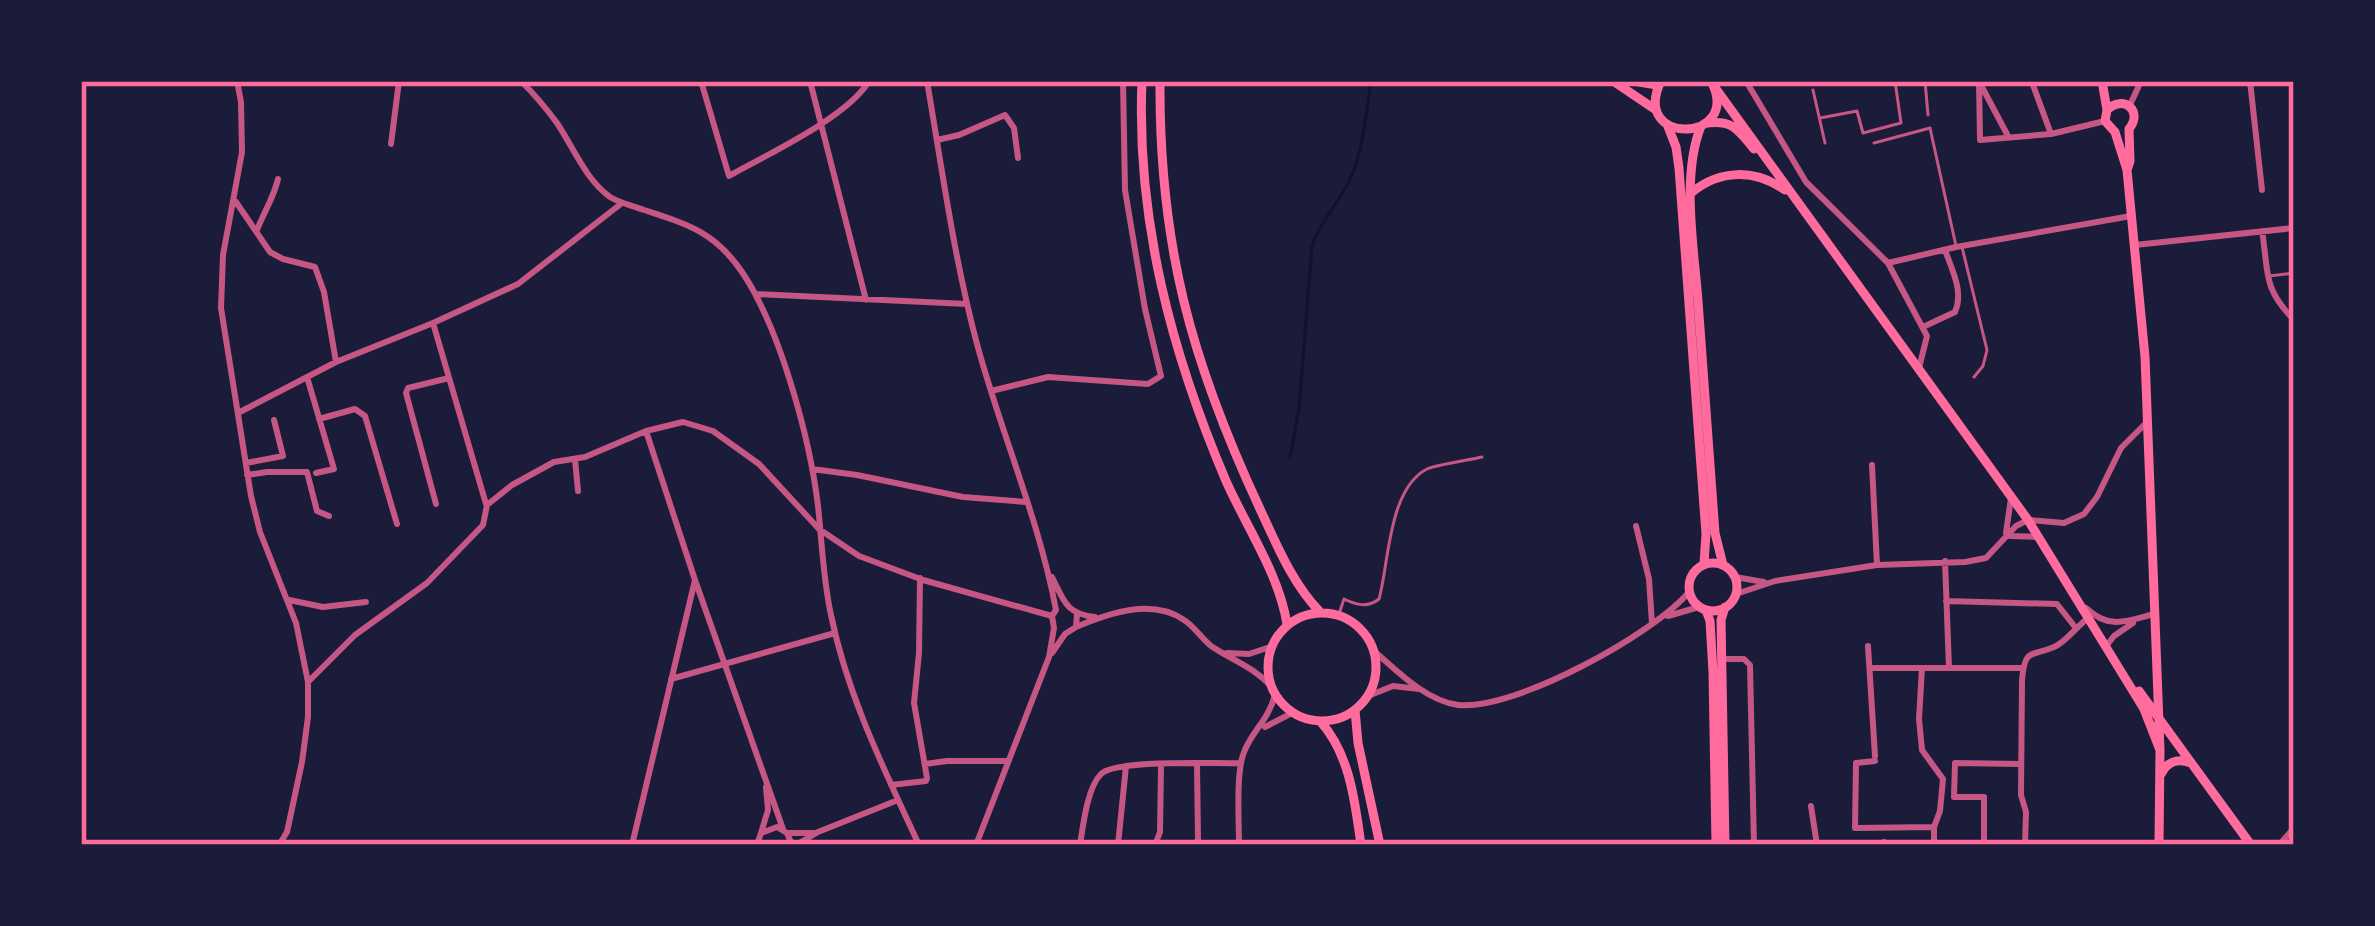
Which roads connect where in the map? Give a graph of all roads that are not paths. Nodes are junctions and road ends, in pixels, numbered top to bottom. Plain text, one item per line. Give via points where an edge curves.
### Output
1 (237, 81) edge
2 (399, 81) edge
3 (521, 81) edge
4 (701, 81) edge
5 (809, 81) edge
6 (868, 81) edge
7 (926, 81) edge
8 (1123, 81) edge
9 (1142, 81) edge
10 (1160, 81) edge
11 (1613, 81) edge
12 (1633, 81) edge
13 (1746, 81) edge
14 (1895, 81) edge
15 (1925, 81) edge
16 (1979, 81) edge
17 (2105, 81) edge
18 (2141, 81) edge
19 (2250, 81) edge
20 (1659, 83) edge
21 (1713, 85) edge
22 (2033, 85) dead end
23 (1814, 90) dead end
24 (2124, 104) junction
25 (1991, 107) junction
26 (1979, 108) junction
27 (1656, 110) junction
28 (1928, 115) dead end
29 (2106, 115) junction
30 (1820, 118) junction
31 (822, 122) junction
32 (1667, 124) junction
33 (1704, 124) junction
34 (2129, 130) junction
35 (2115, 132) junction
36 (2050, 134) junction
37 (2008, 136) junction
38 (937, 140) junction
39 (1826, 143) dead end
40 (1874, 143) dead end
41 (391, 144) dead end
42 (1763, 154) junction
43 (1018, 158) dead end
44 (2127, 170) junction
45 (278, 178) dead end
46 (2262, 190) dead end
47 (1691, 193) junction
48 (235, 200) junction
49 (1799, 202) junction
50 (623, 203) junction
51 (2131, 216) junction
52 (2294, 228) edge
53 (2262, 231) junction
54 (256, 232) junction
55 (2135, 245) junction
56 (1959, 247) junction
57 (1945, 250) junction
58 (1888, 263) junction
59 (2294, 273) edge
60 (2267, 276) junction
61 (756, 294) junction
62 (866, 300) junction
63 (967, 304) junction
64 (2294, 320) edge
65 (433, 323) junction
66 (1923, 327) junction
67 (336, 362) junction
68 (1919, 368) junction
69 (1974, 376) dead end
70 (307, 377) junction
71 (449, 378) junction
72 (991, 392) junction
73 (238, 413) junction
74 (319, 419) junction
75 (274, 420) dead end
76 (2148, 422) junction
77 (646, 431) junction
78 (1482, 457) dead end
79 (575, 459) junction
80 (246, 463) junction
81 (1871, 465) dead end
82 (812, 469) junction
83 (316, 473) dead end
84 (248, 475) junction
85 (578, 491) dead end
86 (2011, 496) junction
87 (1026, 502) junction
88 (436, 504) dead end
89 (487, 506) junction
90 (329, 516) dead end
91 (2028, 520) junction
92 (397, 524) dead end
93 (1636, 526) dead end
94 (820, 529) junction
95 (2006, 536) junction
96 (2038, 537) junction
97 (1056, 556) dead end
98 (1945, 562) junction
99 (1046, 564) junction
100 (1704, 564) junction
101 (1723, 565) junction
102 (1876, 565) junction
103 (1735, 577) junction
104 (920, 578) junction
105 (695, 580) junction
106 (1768, 583) junction
107 (1689, 592) junction
108 (1736, 594) junction
109 (289, 599) junction
110 (366, 602) dead end
111 (1946, 602) junction
112 (2080, 603) junction
113 (1067, 607) junction
114 (1725, 607) junction
115 (1702, 608) junction
116 (1320, 612) junction
117 (1054, 613) junction
118 (1077, 614) junction
119 (2154, 614) junction
120 (1099, 617) junction
121 (1338, 617) junction
122 (1665, 617) junction
123 (2090, 617) junction
124 (2136, 621) junction
125 (1287, 624) junction
126 (1652, 624) junction
127 (1076, 627) junction
128 (1054, 628) junction
129 (2075, 628) junction
130 (835, 633) junction
131 (1065, 634) junction
132 (1273, 646) junction
133 (1868, 646) dead end
134 (2106, 646) junction
135 (1372, 650) junction
136 (1224, 652) junction
137 (1048, 658) junction
138 (1721, 659) junction
139 (2113, 659) junction
140 (725, 665) junction
141 (1870, 668) junction
142 (1922, 668) junction
143 (1949, 668) junction
144 (2023, 668) junction
145 (671, 679) junction
146 (308, 682) junction
147 (1422, 690) junction
148 (1274, 691) junction
149 (1368, 696) junction
150 (1355, 710) junction
151 (1292, 713) junction
152 (2159, 717) junction
153 (1320, 721) junction
154 (1257, 732) junction
155 (2179, 744) junction
156 (2160, 750) junction
157 (1008, 761) junction
158 (1240, 763) junction
159 (925, 764) junction
160 (1161, 764) junction
161 (1197, 764) junction
162 (2021, 764) junction
163 (1126, 766) junction
164 (2195, 766) junction
165 (764, 778) junction
166 (2158, 779) junction
167 (891, 785) junction
168 (898, 800) junction
169 (1811, 806) dead end
170 (1934, 827) junction
171 (2294, 828) edge
172 (785, 831) junction
173 (287, 832) junction
174 (818, 832) junction
175 (757, 840) edge
176 (2280, 844) edge
177 (279, 845) edge
178 (290, 845) edge
179 (632, 845) edge
180 (794, 845) edge
181 (919, 845) edge
182 (976, 845) edge
183 (1080, 845) edge
184 (1118, 845) edge
185 (1155, 845) edge
186 (1193, 845) edge
187 (1239, 845) edge
188 (1361, 845) edge
189 (1379, 845) edge
190 (1720, 845) edge
191 (1754, 845) edge
192 (1817, 845) edge
193 (1934, 845) edge
194 (1984, 845) edge
195 (2025, 845) edge
196 (2159, 845) edge
197 (2252, 845) edge

1 - 48 street via 242,152
2 - 41 street
3 - 50 street via 596,184
4 - 31 street via 729,176
5 - 31 street
6 - 31 street
7 - 38 street
8 - 72 street via 1125,190 1161,376 1148,384 1048,376
9 - 125 main road via 1148,208 1168,320
10 - 116 main road via 1166,209 1195,347 1264,517
11 - 27 main road
12 - 20 main road
13 - 58 street via 1806,182
14 - 30 lane via 1901,123 1863,133 1857,111
15 - 28 lane
16 - 25 street
16 - 26 street
17 - 24 main road
17 - 29 main road
18 - 24 street
19 - 46 street
20 - 27 main road
21 - 33 main road via 1718,101
21 - 42 main road
22 - 36 street
23 - 30 lane
24 - 29 main road
24 - 34 main road via 2135,117
25 - 26 street
25 - 37 street
26 - 37 street via 1980,140
27 - 32 main road
29 - 35 main road
29 - 36 street
30 - 39 lane
31 - 62 street
32 - 33 main road via 1684,131
32 - 100 main road via 1679,168
33 - 42 main road via 1734,125
33 - 47 main road via 1693,147
34 - 35 main road
34 - 44 main road
35 - 44 main road
36 - 37 street
38 - 43 street via 1005,115
38 - 63 street
40 - 56 lane via 1930,128
42 - 49 main road
44 - 51 main road
45 - 54 street
47 - 49 main road via 1710,179 1753,175
47 - 101 main road
48 - 54 street
48 - 73 street via 220,282
49 - 68 main road
50 - 61 street via 710,237
50 - 65 street via 518,284
51 - 55 main road
51 - 56 street
52 - 53 street
53 - 55 street
53 - 60 street
54 - 67 street via 274,255 314,267
55 - 76 main road
56 - 57 street
56 - 69 lane via 1987,350
57 - 58 street
57 - 66 street via 1959,308
58 - 66 street
59 - 60 lane
60 - 64 street
61 - 62 street
61 - 82 street
62 - 63 street
63 - 72 street
65 - 67 street
65 - 71 street
66 - 68 street
67 - 70 street
68 - 86 main road
70 - 73 street
70 - 74 street
71 - 88 street via 406,393
71 - 89 street
72 - 87 street
73 - 80 street
74 - 83 street via 334,469
74 - 92 street via 355,410 365,416
75 - 80 street via 283,456
76 - 91 street via 2122,448 2084,514 2064,523
76 - 119 main road
77 - 79 street
77 - 94 street via 683,422 713,431 766,470
77 - 105 street
78 - 121 lane via 1418,477 1396,513 1379,599 1344,599
79 - 85 street
79 - 89 street via 545,465
80 - 84 street
81 - 102 street
82 - 87 street
82 - 94 street
84 - 90 street via 307,472 317,512
84 - 109 street via 260,532
86 - 91 main road
86 - 95 street
87 - 99 street
89 - 146 street via 483,524 438,571
91 - 95 street
91 - 96 main road
93 - 126 street
94 - 104 street via 859,556
94 - 130 street
95 - 96 street
95 - 98 street via 1977,562
96 - 112 main road
97 - 99 street
98 - 102 street
98 - 111 street
99 - 113 street
99 - 117 street
100 - 101 main road
100 - 107 main road via 1691,575
101 - 103 main road
102 - 106 street
103 - 106 street
103 - 108 main road
104 - 117 street
104 - 159 street via 914,703
105 - 140 street
105 - 145 street
106 - 108 street
107 - 115 main road
107 - 122 street
108 - 114 main road
109 - 110 street via 322,608
109 - 146 street
111 - 129 street via 2057,604
111 - 143 street
112 - 123 main road
112 - 124 street via 2104,622
113 - 117 street
113 - 118 street
114 - 115 main road
114 - 138 main road
115 - 122 street
115 - 190 main road via 1710,621
116 - 121 main road
116 - 125 main road
117 - 128 street
118 - 120 street
118 - 127 street
119 - 124 street
119 - 152 main road
120 - 127 street
120 - 136 street via 1160,610
121 - 135 main road via 1360,629
122 - 126 street
123 - 129 street
123 - 134 main road
124 - 134 street
125 - 132 main road
126 - 147 street via 1493,702 1459,705
127 - 131 street
128 - 131 street
128 - 137 street
129 - 144 street via 2061,644 2028,655
130 - 140 street
130 - 167 street
131 - 137 street
132 - 136 street
132 - 148 main road
133 - 141 street
134 - 139 main road
135 - 147 street
135 - 149 main road via 1376,674
136 - 148 street
137 - 157 street
138 - 190 main road
138 - 191 street via 1750,665
139 - 152 main road
139 - 156 main road
140 - 145 street
140 - 165 street
141 - 142 street
141 - 170 street via 1875,758 1856,763 1856,828
142 - 143 street
142 - 170 street via 1922,750 1943,779
143 - 144 street
144 - 162 street
145 - 179 street
146 - 173 street
147 - 149 street via 1393,686
148 - 151 main road
148 - 154 street
149 - 150 main road
150 - 153 main road
150 - 189 main road
151 - 153 main road
151 - 154 street
152 - 155 main road
152 - 156 main road
153 - 188 main road via 1345,764
154 - 158 street
155 - 156 main road via 2168,738
155 - 164 main road
156 - 166 main road
157 - 159 street
157 - 182 street
158 - 161 street
158 - 187 street
159 - 167 street via 926,781
160 - 161 street
160 - 163 street
160 - 185 street
161 - 186 street
162 - 194 street via 1955,763 1954,797 1984,797
162 - 195 street
163 - 183 street via 1098,778
163 - 184 street
164 - 166 main road via 2176,760
164 - 197 main road
165 - 172 street
165 - 175 street via 768,810
166 - 196 main road
167 - 168 street
168 - 174 street
168 - 181 street
169 - 192 street
170 - 193 street
171 - 176 street
172 - 174 street
172 - 175 street via 771,827
172 - 180 street
173 - 177 street
173 - 178 street
174 - 180 street

